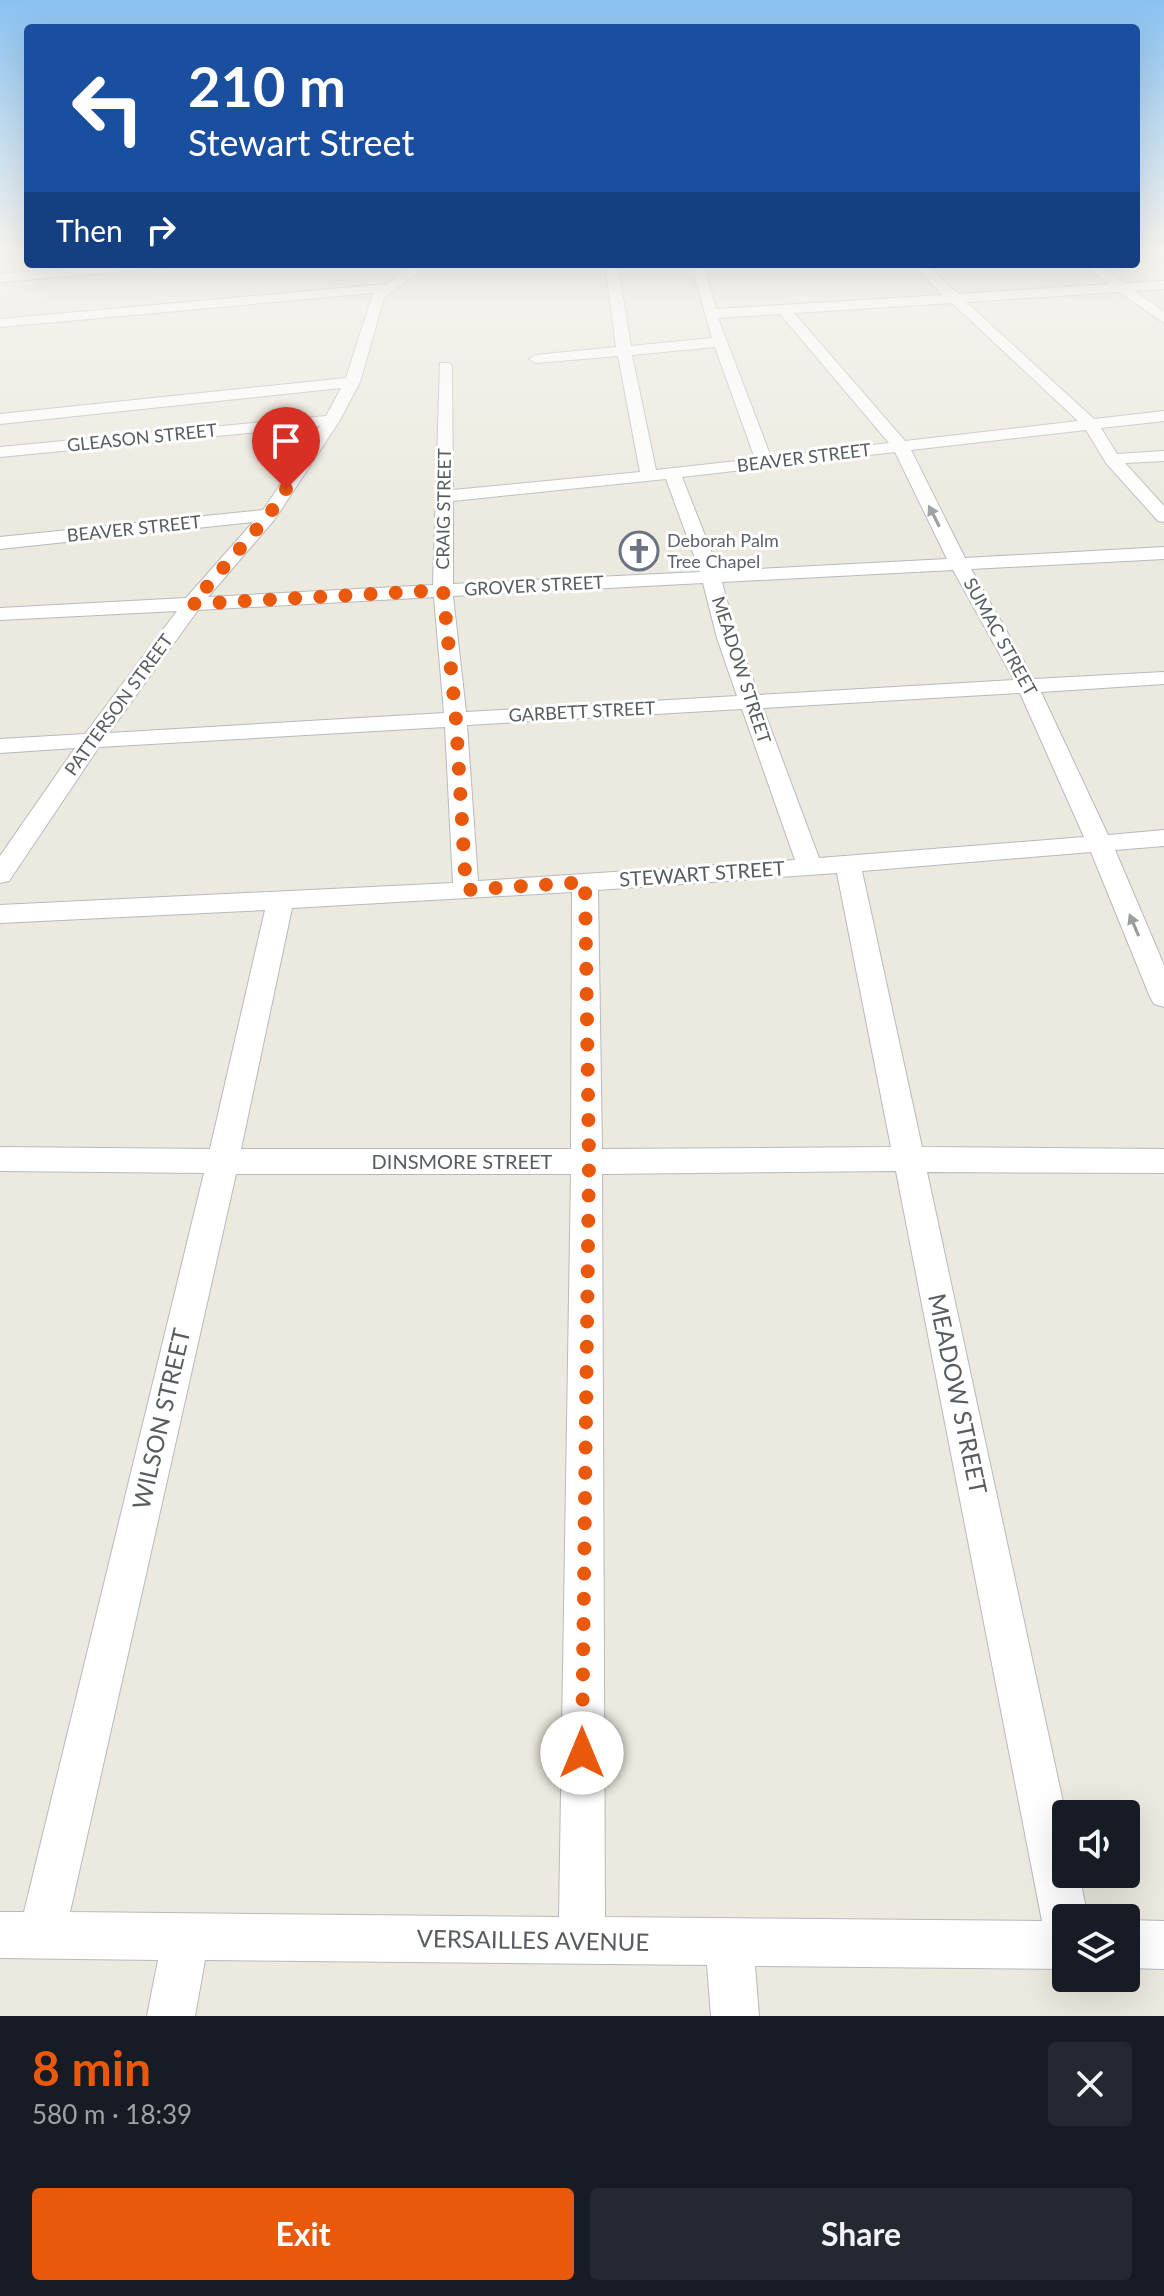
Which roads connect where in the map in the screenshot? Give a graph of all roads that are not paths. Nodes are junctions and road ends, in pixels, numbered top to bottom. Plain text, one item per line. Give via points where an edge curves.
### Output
1 (363, 342) edge
2 (623, 342) edge
3 (721, 342) joint
4 (811, 342) edge
5 (1002, 342) edge
6 (624, 351) junction
7 (536, 359) dead end
8 (445, 366) dead end
9 (352, 382) junction
10 (1164, 416) edge
11 (0, 419) edge
12 (332, 420) junction
13 (1090, 424) junction
14 (900, 446) junction
15 (0, 452) edge
16 (1164, 456) edge
17 (1112, 459) junction
18 (765, 463) junction
19 (672, 473) junction
20 (649, 476) junction
21 (445, 496) junction
22 (269, 515) junction
23 (1164, 517) edge
24 (0, 543) edge
25 (1164, 553) edge
26 (959, 564) junction
27 (711, 576) junction
28 (443, 590) junction
29 (192, 604) junction
30 (0, 614) edge
31 (1164, 678) edge
32 (1028, 687) junction
33 (750, 702) junction
34 (456, 720) junction
35 (92, 740) junction
36 (0, 746) edge
37 (1164, 838) edge
38 (1099, 842) junction
39 (848, 864) junction
40 (810, 867) junction
41 (0, 875) edge
42 (585, 882) junction
43 (466, 890) junction
44 (280, 902) junction
45 (0, 914) edge
46 (1164, 997) edge
47 (0, 1159) edge
48 (908, 1159) junction
49 (223, 1161) junction
50 (589, 1161) junction
51 (1164, 1161) edge
52 (1062, 1904) edge
53 (20, 1936) edge
54 (186, 1937) junction
55 (582, 1941) junction
56 (729, 1942) junction
57 (1140, 1944) edge
58 (1052, 1945) edge
59 (1164, 1945) edge
60 (171, 2016) edge
61 (735, 2016) edge

1 - 9 street, PATTERSON STREET
2 - 6 street
3 - 6 street
3 - 18 street
4 - 14 street, SUMAC STREET
5 - 13 street
6 - 7 street
6 - 20 street
8 - 21 street, CRAIG STREET
9 - 11 street
9 - 12 street, PATTERSON STREET
10 - 13 street, BEAVER STREET
12 - 15 street, GLEASON STREET
12 - 22 street, PATTERSON STREET
13 - 14 street, BEAVER STREET
13 - 17 street
14 - 18 street, BEAVER STREET
26 -> 14 street, SUMAC STREET
16 - 17 street
17 - 23 street
18 - 19 street, BEAVER STREET
19 - 20 street, BEAVER STREET
19 - 27 street, MEADOW STREET
20 - 21 street, BEAVER STREET
21 - 28 street, CRAIG STREET
22 - 24 street, BEAVER STREET
22 - 29 street, PATTERSON STREET
25 - 26 street, GROVER STREET
26 - 27 street, GROVER STREET
26 - 32 street, SUMAC STREET
27 - 28 street, GROVER STREET
27 - 33 street, MEADOW STREET
28 - 29 street, GROVER STREET
28 - 34 street, CRAIG STREET
29 - 30 street, GROVER STREET
29 - 35 street, PATTERSON STREET
31 - 32 street, GARBETT STREET
32 - 33 street, GARBETT STREET
32 - 38 street, SUMAC STREET
33 - 34 street, GARBETT STREET
33 - 40 street, MEADOW STREET
34 - 35 street, GARBETT STREET
34 - 43 street, CRAIG STREET
35 - 36 street, GARBETT STREET
35 - 41 street, PATTERSON STREET
37 - 38 street, STEWART STREET
38 - 39 street, STEWART STREET
46 -> 38 street, SUMAC STREET
39 - 40 street, STEWART STREET
39 - 48 street, MEADOW STREET
40 - 42 street, STEWART STREET
42 - 43 street, STEWART STREET
42 - 50 street
43 - 44 street, STEWART STREET
44 - 45 street, STEWART STREET
44 - 49 street, WILSON STREET
47 - 49 street, DINSMORE STREET
48 - 50 street, DINSMORE STREET
48 - 51 street, DINSMORE STREET
48 - 52 street, MEADOW STREET
49 - 50 street, DINSMORE STREET
49 - 53 street, WILSON STREET
50 - 55 street
53 - 54 street, VERSAILLES AVENUE
54 - 55 street, VERSAILLES AVENUE
54 - 60 street
55 - 56 street, VERSAILLES AVENUE
56 - 58 street, VERSAILLES AVENUE
56 - 61 street
57 - 59 street

